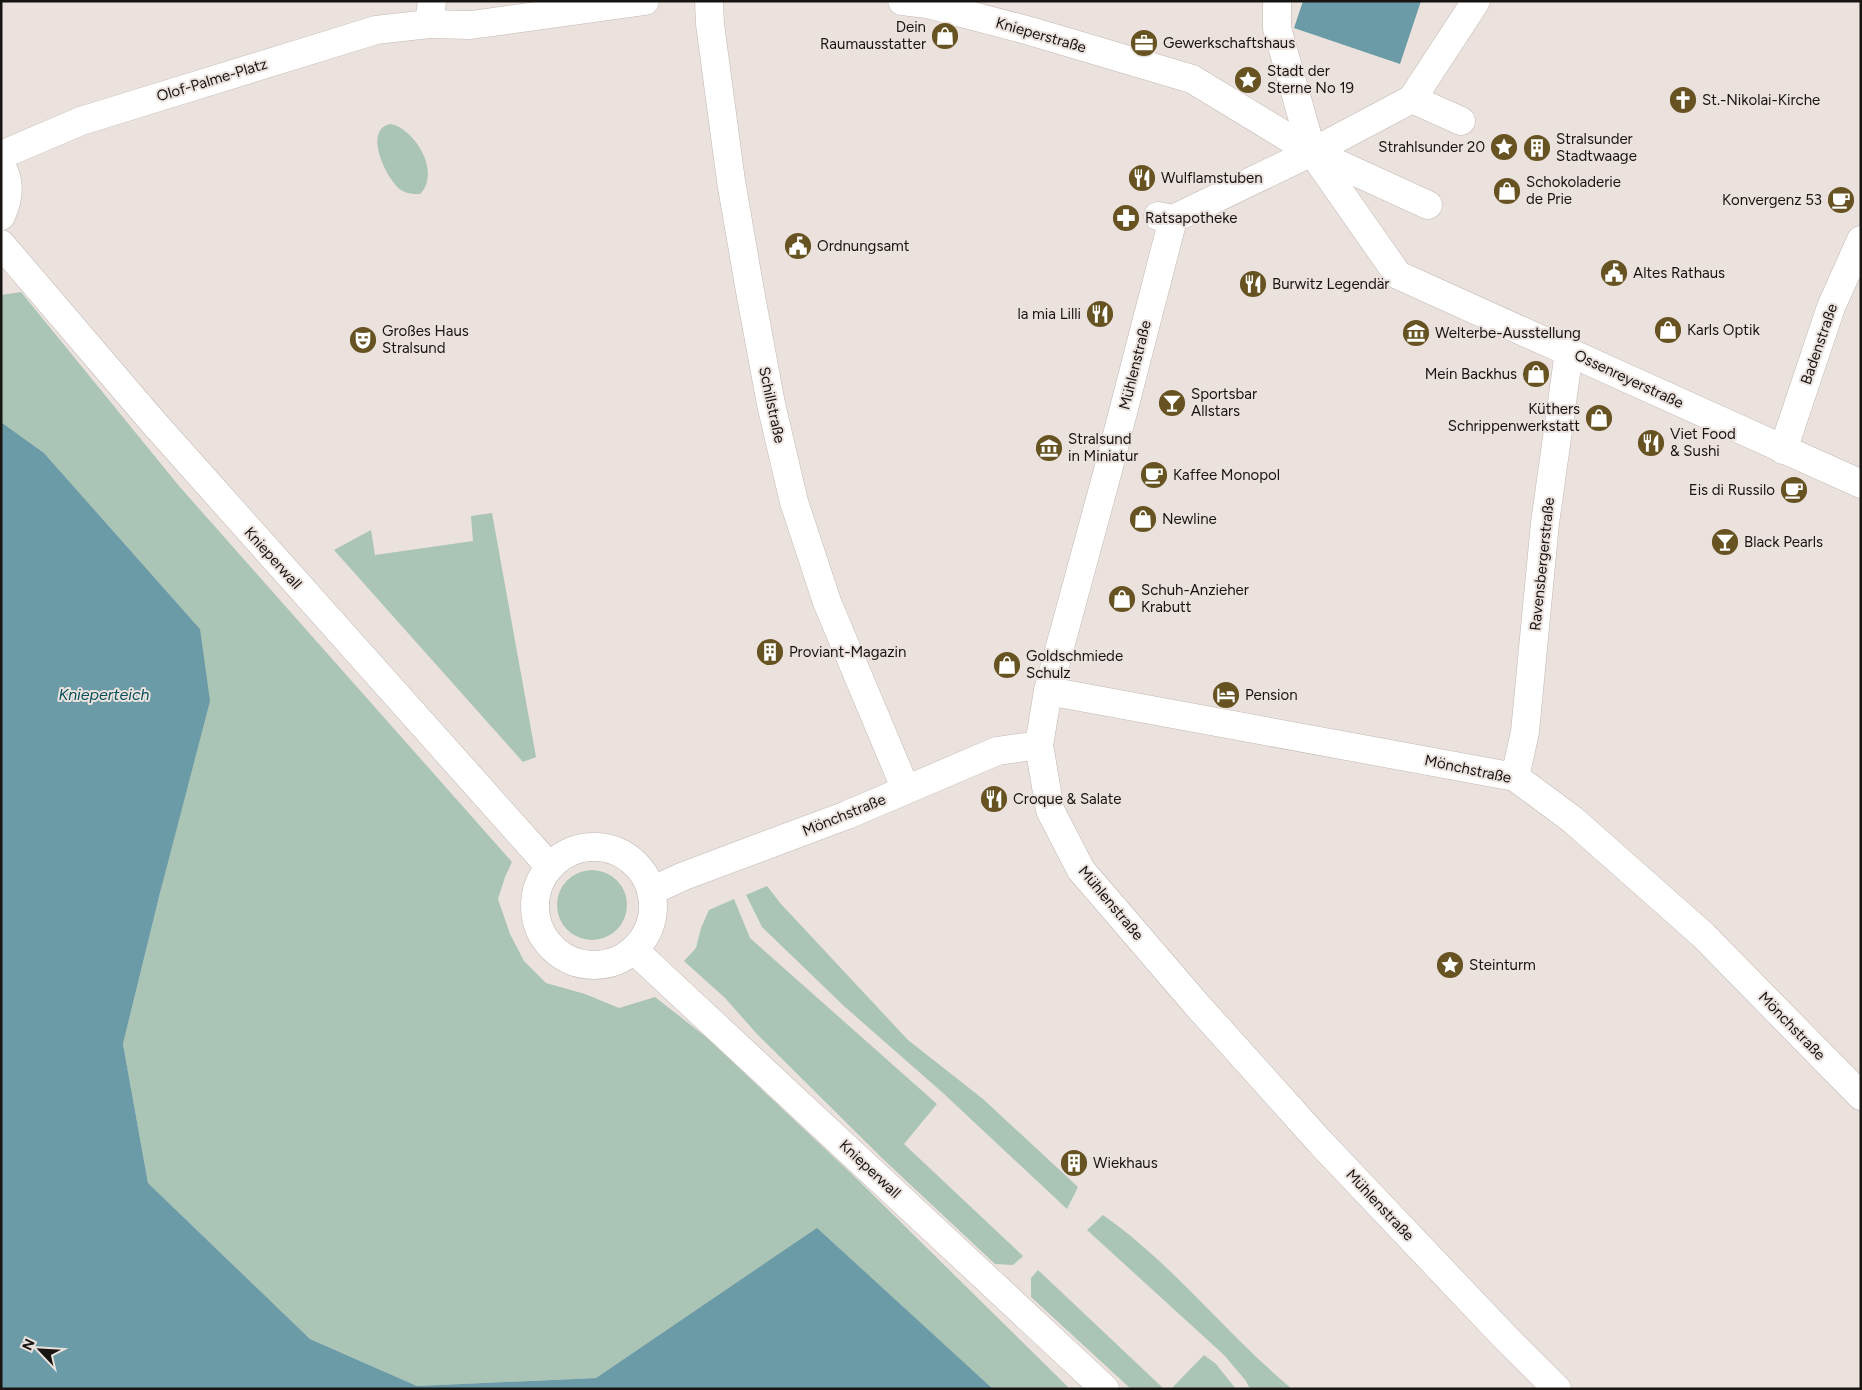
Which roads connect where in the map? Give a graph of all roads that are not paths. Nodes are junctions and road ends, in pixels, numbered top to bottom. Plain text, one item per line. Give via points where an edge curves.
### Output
1 (709, 1) edge
2 (902, 1) edge
3 (1277, 1) edge
4 (1476, 1) edge
5 (623, 2) edge
6 (431, 12) edge
7 (1412, 99) junction
8 (1461, 121) dead end
9 (1312, 152) junction
10 (1, 155) edge
11 (1, 165) edge
12 (1428, 205) dead end
13 (1, 216) edge
14 (1861, 240) edge
15 (1, 244) edge
16 (1569, 352) junction
17 (1783, 450) junction
18 (1861, 484) edge
19 (1048, 691) junction
20 (1040, 745) junction
21 (1515, 777) junction
22 (906, 790) junction
23 (550, 867) junction
24 (651, 891) junction
25 (634, 950) junction
26 (1861, 1096) edge
27 (1105, 1389) edge
28 (1557, 1389) edge

1 - 22 street, Schillstraße via 739,227 771,404 794,502 827,602
2 - 9 street, Knieperstraße via 927,4 1030,31 1192,79
3 - 9 street via 1277,28
4 - 7 street
5 - 6 street via 471,25
6 - 10 street, Olof-Palme-Platz via 81,120
7 - 8 street
7 - 9 street
9 - 12 street, Knieperstraße
9 - 16 street, Ossenreyerstraße via 1398,275
9 - 19 street, Mühlenstraße via 1165,217 1164,251
11 - 13 street via 8,187 7,203
14 - 17 street, Badenstraße via 1831,307
15 - 23 street, Knieperwall via 153,422
16 - 17 street, Ossenreyerstraße
16 - 21 street, Ravensbergerstraße via 1545,523 1525,732
17 - 18 street, Ossenreyerstraße
19 - 20 street, Mühlenstraße
19 - 21 street, Mönchstraße
20 - 22 street, Mönchstraße via 997,751
20 - 28 street, Mühlenstraße via 1050,810 1081,870 1320,1142
21 - 26 street, Mönchstraße via 1573,820 1703,935
22 - 24 street, Mönchstraße
23 - 24 street via 564,855 582,849 600,848 617,852 632,861 644,875
23 - 25 street via 540,884 535,904 538,923 546,941 560,955 579,963 599,965 618,960
24 - 25 street via 651,922
25 - 27 street, Knieperwall

